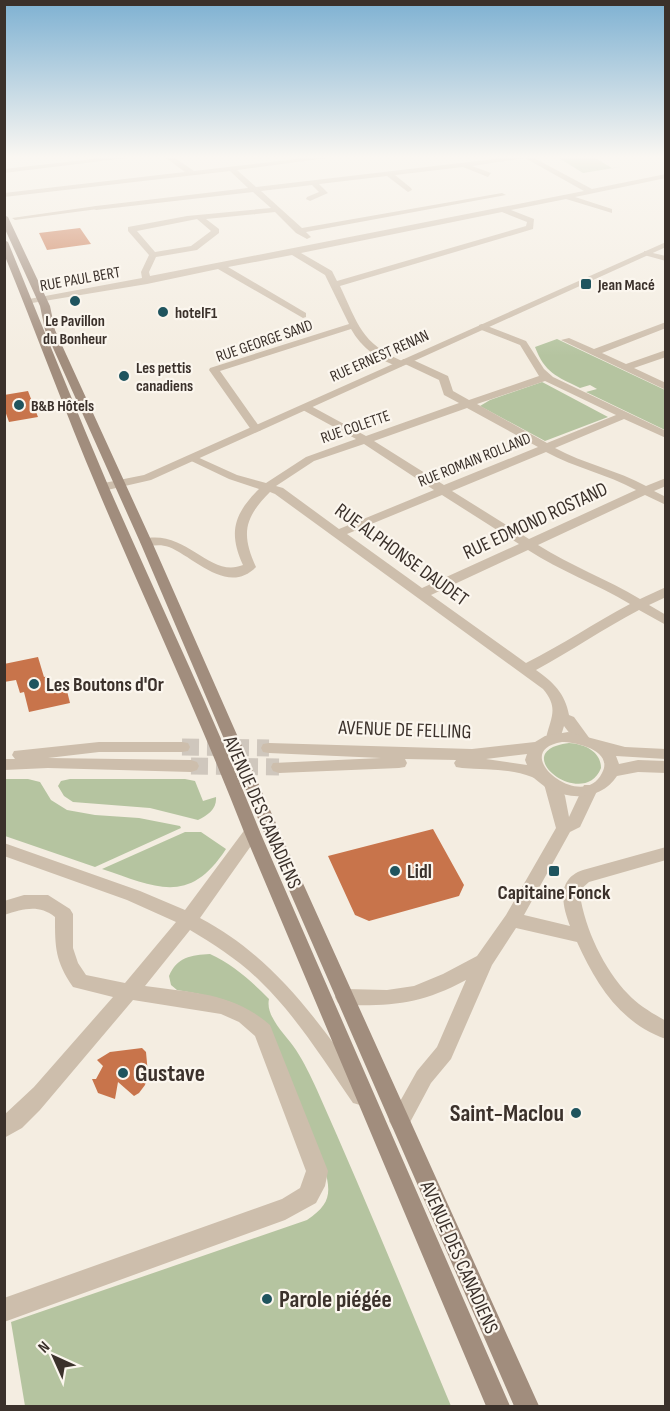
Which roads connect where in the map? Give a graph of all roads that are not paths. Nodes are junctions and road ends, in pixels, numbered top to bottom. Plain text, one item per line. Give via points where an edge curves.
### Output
1 (5, 224) edge
2 (160, 224) edge
3 (207, 224) edge
4 (291, 224) edge
5 (339, 224) edge
6 (429, 224) edge
7 (531, 224) edge
8 (299, 231) junction
9 (8, 240) edge
10 (666, 244) edge
11 (319, 246) junction
12 (293, 252) junction
13 (647, 252) junction
14 (153, 255) junction
15 (666, 259) edge
16 (220, 266) junction
17 (147, 281) junction
18 (336, 284) junction
19 (42, 300) junction
20 (30, 302) junction
21 (303, 315) dead end
22 (666, 325) edge
23 (354, 326) junction
24 (482, 327) junction
25 (566, 340) dead end
26 (593, 353) junction
27 (666, 353) edge
28 (404, 363) junction
29 (625, 368) junction
30 (544, 376) junction
31 (666, 387) edge
32 (468, 405) junction
33 (305, 407) junction
34 (623, 416) junction
35 (256, 429) junction
36 (666, 435) edge
37 (365, 440) junction
38 (545, 448) junction
39 (191, 458) junction
40 (666, 481) edge
41 (120, 484) junction
42 (103, 487) junction
43 (268, 487) junction
44 (444, 489) junction
45 (645, 490) junction
46 (666, 502) edge
47 (337, 534) junction
48 (146, 542) junction
49 (530, 544) junction
50 (666, 591) edge
51 (422, 594) junction
52 (639, 605) junction
53 (666, 621) edge
54 (526, 669) junction
55 (562, 718) junction
56 (554, 738) junction
57 (582, 739) junction
58 (182, 747) tunnel mouth
59 (538, 747) junction
60 (600, 747) junction
61 (269, 748) tunnel mouth
62 (666, 754) edge
63 (4, 756) edge
64 (4, 765) edge
65 (191, 766) tunnel mouth
66 (666, 766) edge
67 (279, 768) tunnel mouth
68 (612, 771) junction
69 (538, 773) junction
70 (552, 784) junction
71 (590, 789) junction
72 (564, 828) junction
73 (252, 832) junction
74 (4, 849) edge
75 (666, 853) edge
76 (4, 908) edge
77 (188, 920) junction
78 (512, 920) junction
79 (584, 936) junction
80 (484, 961) junction
81 (130, 992) junction
82 (345, 997) junction
83 (666, 1031) edge
84 (369, 1108) junction
85 (400, 1121) junction
86 (4, 1128) edge
87 (4, 1310) edge
88 (498, 1407) edge
89 (527, 1407) edge

1 - 9 main road, AVENUE DES CANADIENS
2 - 14 street via 130,229
3 - 14 street via 216,231 194,248
4 - 8 street
5 - 8 street
6 - 11 street, RUE PAUL BERT
7 - 18 street
8 - 11 street
9 - 19 main road, AVENUE DES CANADIENS
9 - 20 main road, AVENUE DES CANADIENS
10 - 13 street, RUE ERNEST RENAN
11 - 12 street, RUE PAUL BERT
12 - 16 street, RUE PAUL BERT
12 - 18 street via 323,268
13 - 15 street
13 - 24 street, RUE ERNEST RENAN
14 - 17 street via 145,272
16 - 17 street, RUE PAUL BERT
16 - 21 street
17 - 19 street, RUE PAUL BERT
18 - 23 street
19 - 20 street, RUE PAUL BERT
19 - 41 main road, AVENUE DES CANADIENS via 50,330
20 - 42 main road, AVENUE DES CANADIENS
22 - 26 street
23 - 28 street via 367,346
23 - 35 street, RUE GEORGE SAND via 214,370
24 - 28 street, RUE ERNEST RENAN
24 - 30 street via 527,346 537,370
25 - 26 street
26 - 29 street
27 - 29 street
28 - 32 street via 444,378 448,393
28 - 33 street, RUE ERNEST RENAN
29 - 31 street
30 - 32 street, RUE COLETTE
30 - 34 street
32 - 37 street, RUE COLETTE
32 - 38 street
33 - 35 street, RUE ERNEST RENAN
33 - 37 street
34 - 36 street
34 - 38 street, RUE ROMAIN ROLLAND
35 - 39 street, RUE ERNEST RENAN
37 - 43 street, RUE COLETTE via 310,459
37 - 44 street
38 - 44 street, RUE ROMAIN ROLLAND
38 - 45 street
39 - 41 street, RUE ERNEST RENAN via 147,478
39 - 43 street, RUE ALPHONSE DAUDET
40 - 45 street, RUE EDMOND ROSTAND
41 - 42 street, RUE ERNEST RENAN
41 - 48 main road, AVENUE DES CANADIENS
42 - 73 main road, AVENUE DES CANADIENS
43 - 47 street, RUE ALPHONSE DAUDET
43 - 48 street, RUE COLETTE via 249,508 240,531 243,554 250,567 243,572 220,573 168,541
44 - 47 street, RUE ROMAIN ROLLAND
44 - 49 street
45 - 46 street
45 - 49 street, RUE EDMOND ROSTAND
47 - 51 street, RUE ALPHONSE DAUDET
48 - 82 main road, AVENUE DES CANADIENS
49 - 51 street, RUE EDMOND ROSTAND
49 - 52 street via 559,564
50 - 52 street
51 - 54 street, RUE ALPHONSE DAUDET
52 - 53 street
52 - 54 street
54 - 55 street, RUE ALPHONSE DAUDET via 552,690
55 - 56 street
55 - 57 street, RUE ALPHONSE DAUDET
56 - 57 street
56 - 59 street
57 - 60 street
58 - 63 street via 99,747
59 - 61 street, AVENUE DE FELLING via 506,752 439,753
59 - 69 street via 533,760
60 - 62 street
60 - 68 street via 611,761
64 - 65 street
66 - 68 street
67 - 69 street, AVENUE DE FELLING via 476,763
68 - 71 street via 602,784
69 - 70 street
70 - 71 street via 571,790
70 - 72 street via 558,794
71 - 72 street via 574,823
72 - 78 street
73 - 77 street
73 - 84 main road, AVENUE DES CANADIENS
74 - 77 street via 150,902
75 - 79 street via 583,877 573,887 572,906
76 - 81 street via 24,902 48,902 64,914 64,948 69,966 80,981
77 - 81 street
77 - 84 street via 252,962 302,1018
78 - 79 street
78 - 80 street
79 - 83 street via 598,968 618,998 633,1012
80 - 82 street via 416,994
80 - 85 street via 450,1042 424,1077
81 - 86 street via 30,1105
81 - 87 street via 223,1006 246,1016 263,1031 317,1171 314,1191 285,1209
82 - 85 main road, AVENUE DES CANADIENS
84 - 88 main road, AVENUE DES CANADIENS
85 - 89 main road, AVENUE DES CANADIENS

